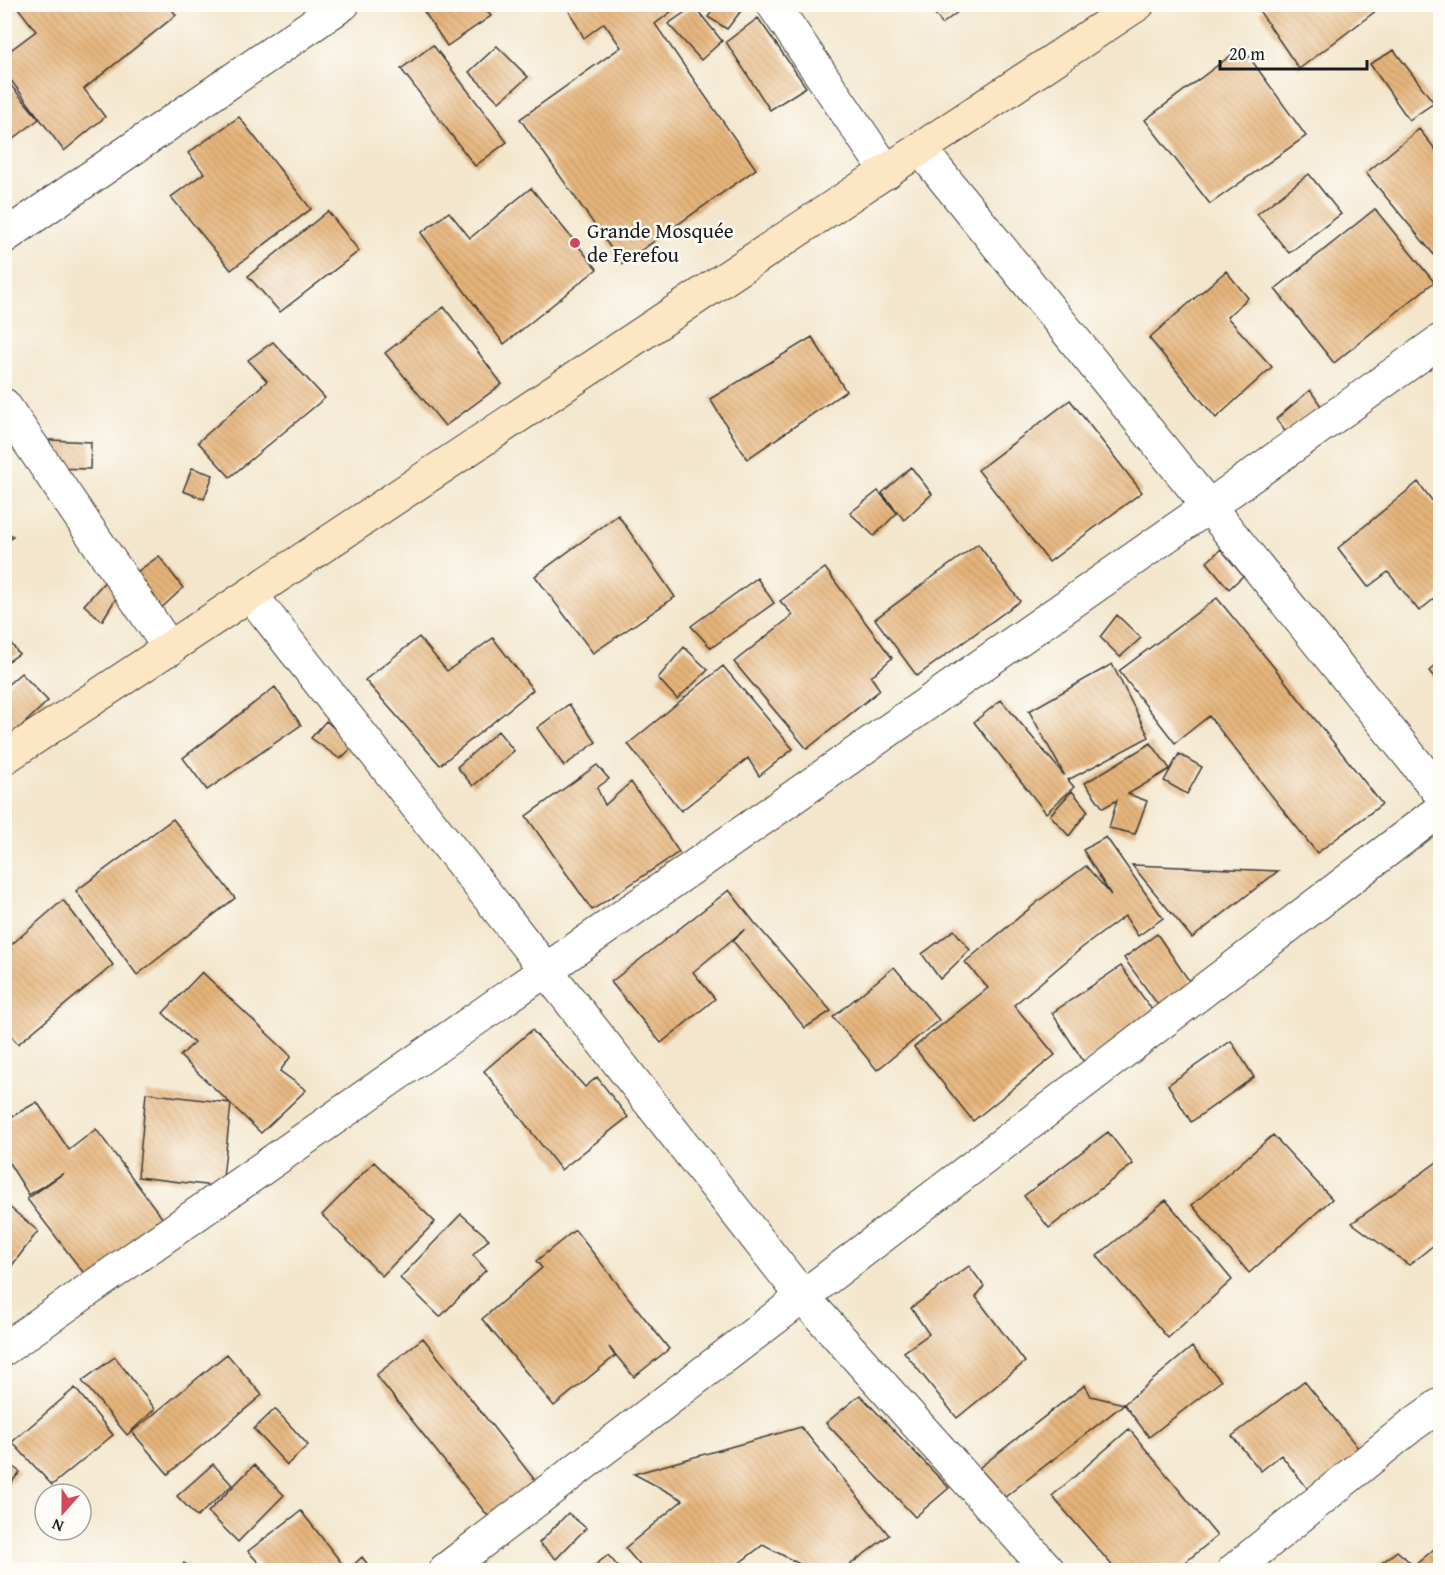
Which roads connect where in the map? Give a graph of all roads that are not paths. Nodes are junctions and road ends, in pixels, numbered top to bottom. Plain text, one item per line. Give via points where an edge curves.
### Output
1 (343, 4) edge
2 (773, 4) edge
3 (1138, 4) edge
4 (921, 150) junction
5 (887, 172) junction
6 (4, 237) edge
7 (1440, 341) edge
8 (4, 405) edge
9 (1208, 507) junction
10 (251, 595) junction
11 (170, 649) junction
12 (4, 758) edge
13 (1440, 793) edge
14 (1440, 810) edge
15 (546, 969) junction
16 (803, 1297) junction
17 (4, 1349) edge
18 (1440, 1406) edge
19 (445, 1570) edge
20 (1048, 1570) edge
21 (1234, 1570) edge

1 - 6 street
2 - 5 street
3 - 4 main road
4 - 5 main road
4 - 9 street
5 - 10 main road
7 - 9 street
8 - 11 street
9 - 13 street
9 - 15 street
10 - 11 main road
10 - 15 street
11 - 12 main road
14 - 16 street
15 - 16 street
15 - 17 street
16 - 19 street
16 - 20 street
18 - 21 street

